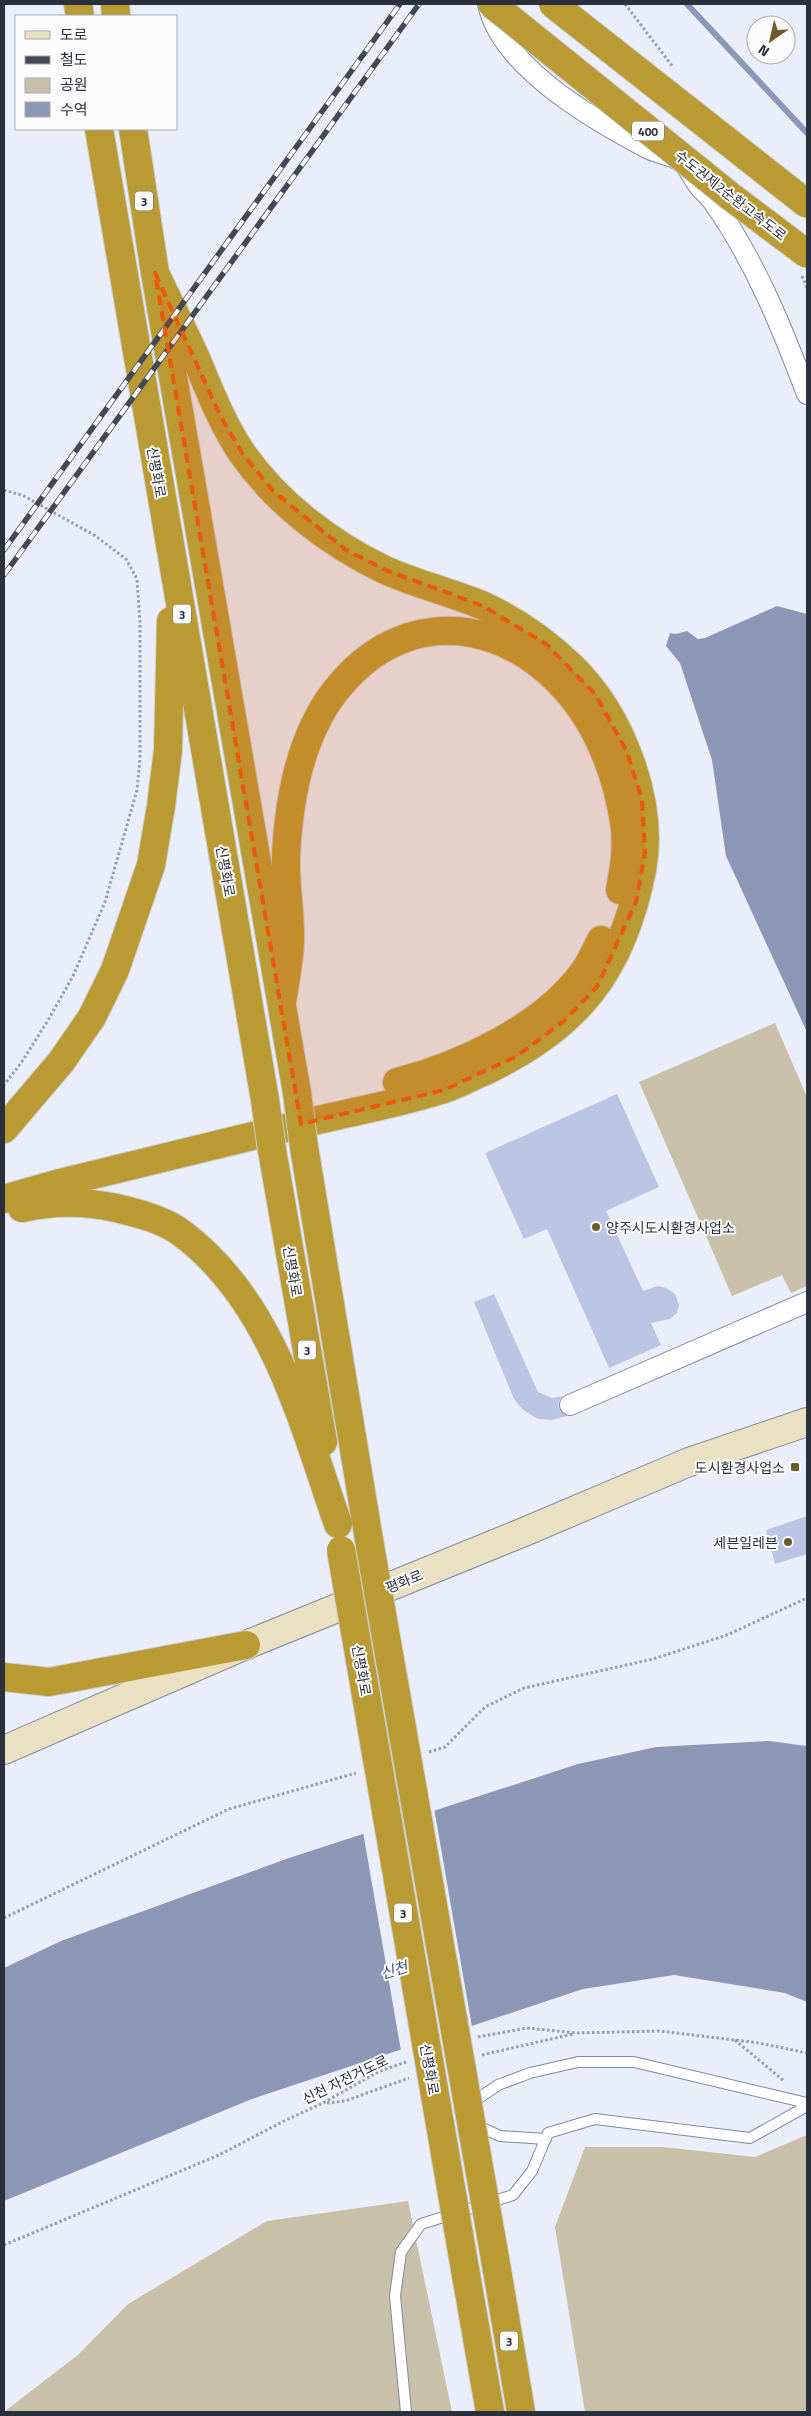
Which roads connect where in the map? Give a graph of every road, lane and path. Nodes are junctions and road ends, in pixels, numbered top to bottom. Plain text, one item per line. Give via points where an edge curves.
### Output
1 (488, 4) edge
2 (492, 4) edge
3 (553, 4) edge
4 (99, 130) edge
5 (133, 130) edge
6 (807, 204) edge
7 (807, 254) edge
8 (155, 273) junction
9 (807, 394) edge
10 (4, 490) edge
11 (168, 539) junction
12 (282, 1002) junction
13 (4, 1085) edge
14 (4, 1129) edge
15 (4, 1183) edge
16 (4, 1199) edge
17 (4, 1212) edge
18 (807, 1302) edge
19 (570, 1405) dead end
20 (807, 1422) edge
21 (339, 1537) junction
22 (807, 1598) edge
23 (788, 1607) dead end
24 (246, 1645) junction
25 (4, 1677) edge
26 (4, 1750) edge
27 (476, 2037) dead end
28 (735, 2040) junction
29 (807, 2053) edge
30 (414, 2059) dead end
31 (786, 2082) dead end
32 (807, 2105) edge
33 (546, 2139) junction
34 (4, 2244) edge
35 (406, 2412) edge
36 (490, 2412) edge
37 (521, 2412) edge

1 - 9 street via 506,42 544,83 590,117 649,149 683,162 714,203 750,261 780,323
2 - 7 highway, 수도권제2순환고속도로 / 400, bridge
3 - 6 highway, bridge
4 - 11 highway, 신평화로 / 3
5 - 8 highway, 3
8 - 12 highway, 3
8 - 16 highway via 220,415 242,454 273,491 346,550 386,570 483,606 517,623 573,668 596,695 627,752 642,800 645,853 636,902 597,987 564,1021 517,1056 444,1090
10 - 13 path via 24,496 94,535 126,559 137,579 140,623 137,790 105,902 73,976 22,1063
11 - 14 highway via 171,622 168,750 151,865 115,970 92,1017 62,1062
11 - 21 highway, 신평화로 / 3, bridge
12 - 15 highway via 290,942 286,858 292,803 302,754 317,718 342,684 369,657 398,640 433,631 464,630 491,637 523,653 550,672 577,703 600,742 625,823 626,856 620,892 606,930 585,970 552,1005 505,1039 432,1073 58,1166
12 - 37 highway, 3, bridge via 370,1546
17 - 21 highway via 48,1202 98,1204 139,1213 178,1231 217,1264 247,1302 290,1388
18 - 19 street
20 - 24 main road, 평화로 via 689,1462
21 - 36 highway, 신평화로 / 3, bridge
22 - 23 path
24 - 25 highway via 49,1682
24 - 26 main road, 평화로
27 - 28 path via 527,2028 576,2034 660,2031
28 - 29 path
28 - 31 path
30 - 34 path, 신천 자전거도로 via 378,2072 220,2155
32 - 33 lane via 750,2138 594,2119 548,2133
32 - 33 lane via 634,2062 578,2062 530,2073 498,2085 476,2100 480,2127 500,2136
33 - 35 lane via 532,2171 513,2195 421,2224 401,2252 395,2296

